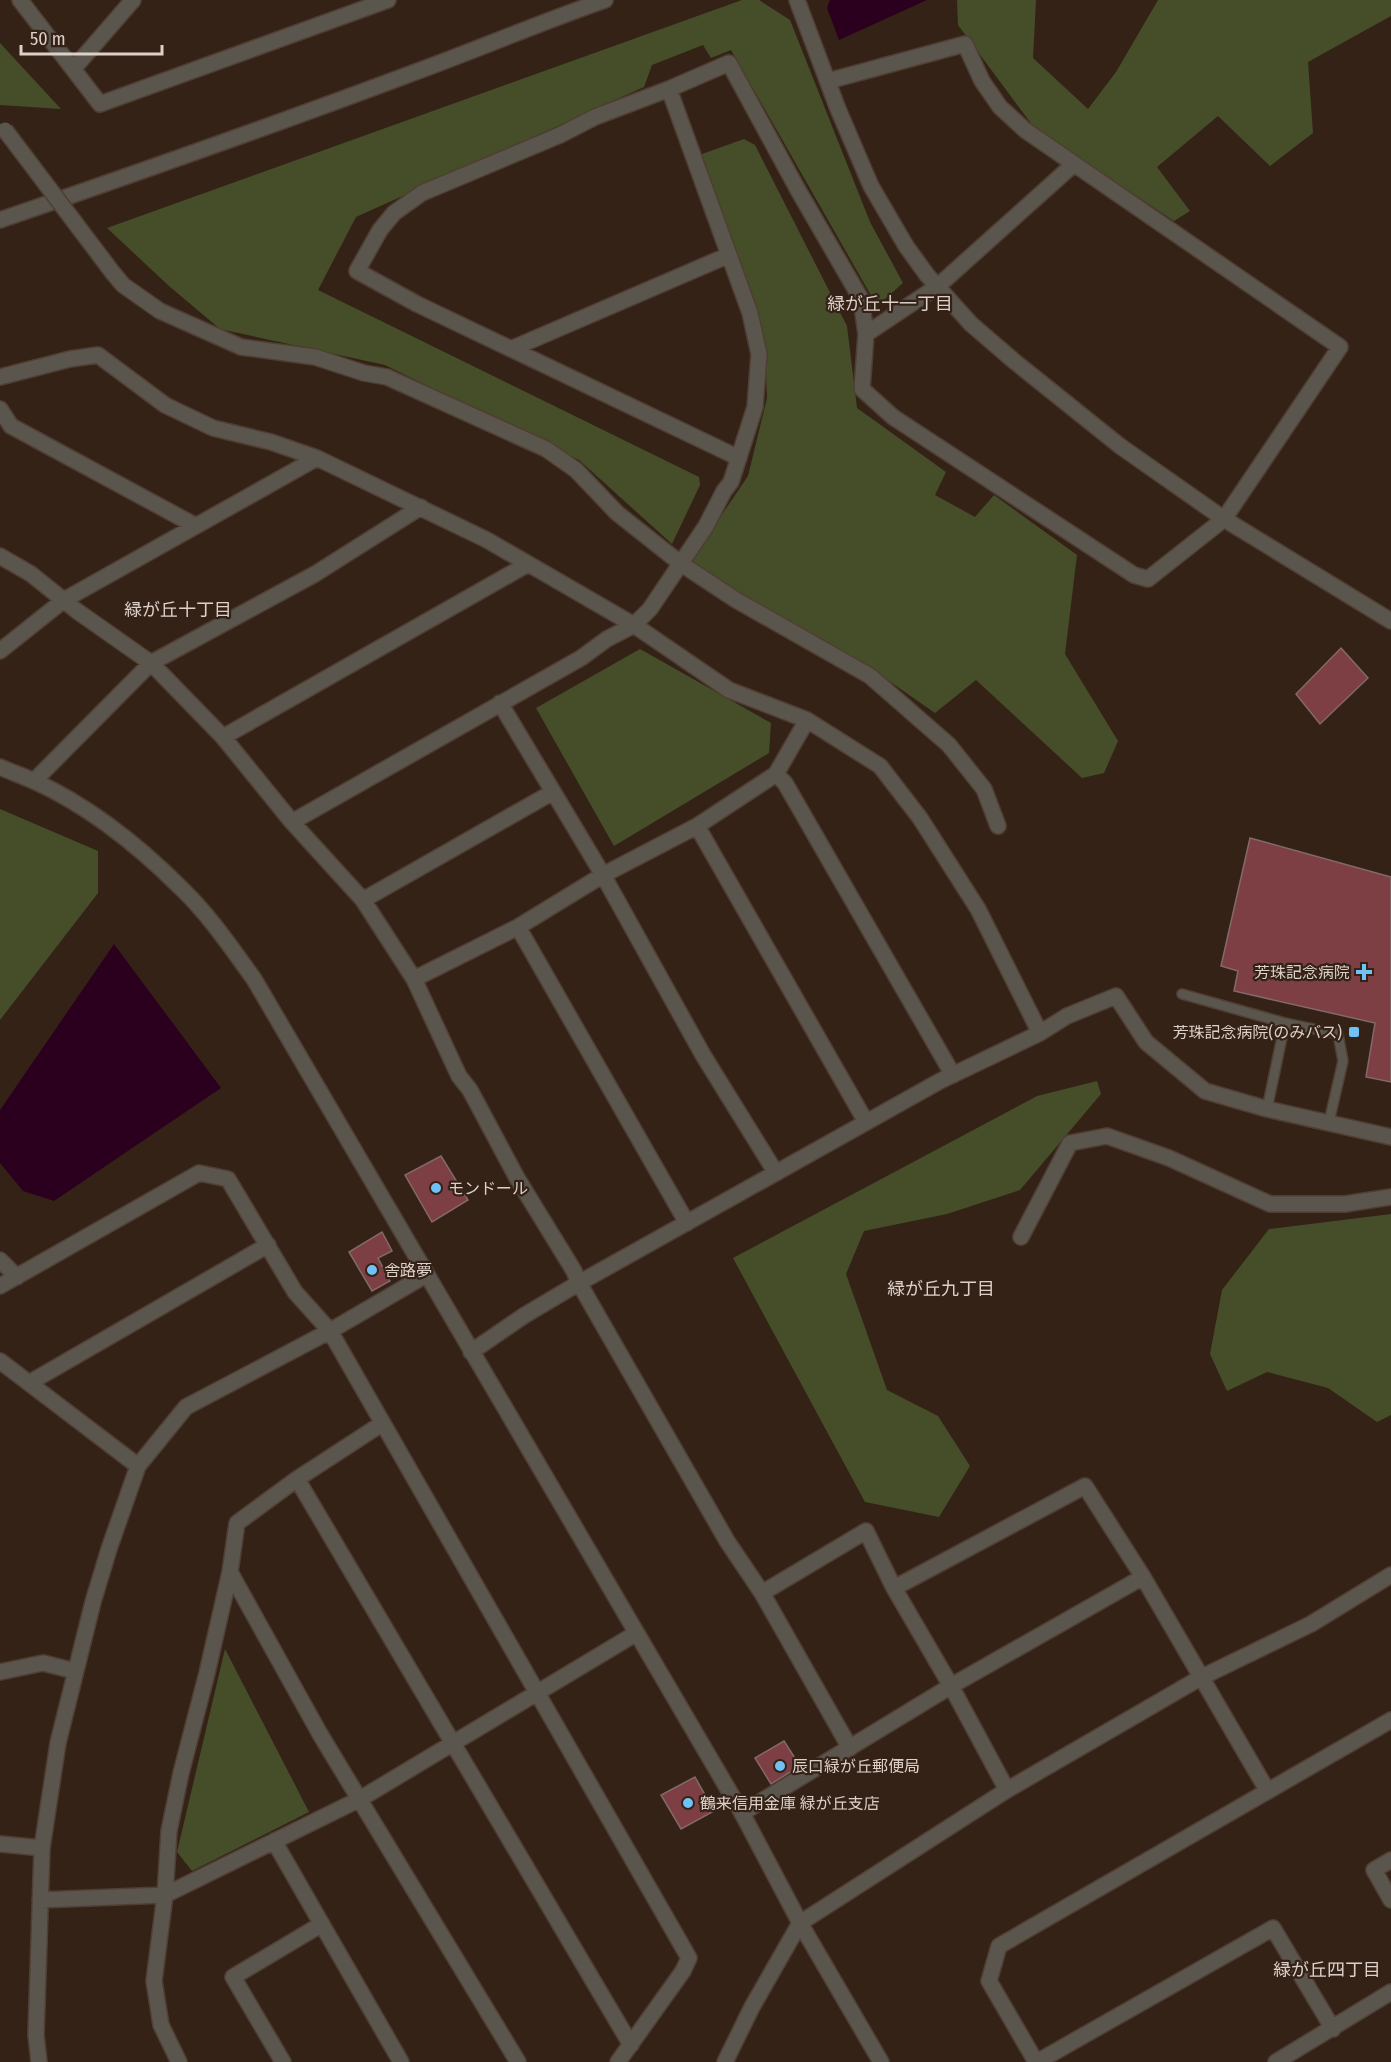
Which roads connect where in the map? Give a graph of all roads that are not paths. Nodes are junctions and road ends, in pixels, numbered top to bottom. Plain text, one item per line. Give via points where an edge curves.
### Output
1 (20, 0) edge
2 (133, 0) edge
3 (388, 0) edge
4 (605, 0) edge
5 (797, 0) edge
6 (74, 68) junction
7 (828, 81) junction
8 (669, 89) junction
9 (2, 126) edge
10 (1074, 164) junction
11 (0, 220) edge
12 (729, 255) junction
13 (938, 286) junction
14 (866, 334) junction
15 (511, 349) junction
16 (0, 377) edge
17 (0, 409) edge
18 (317, 458) junction
19 (740, 458) junction
20 (421, 507) junction
21 (1224, 519) junction
22 (196, 526) junction
23 (0, 556) edge
24 (680, 563) junction
25 (528, 564) junction
26 (64, 600) junction
27 (1391, 621) edge
28 (634, 625) junction
29 (0, 651) edge
30 (151, 663) junction
31 (500, 703) junction
32 (807, 720) junction
33 (223, 737) junction
34 (0, 767) edge
35 (776, 774) junction
36 (34, 781) junction
37 (554, 792) junction
38 (292, 822) junction
39 (697, 826) junction
40 (998, 826) dead end
41 (603, 875) junction
42 (363, 900) junction
43 (518, 927) junction
44 (414, 979) junction
45 (1182, 994) dead end
46 (1286, 1023) junction
47 (1040, 1033) junction
48 (953, 1075) junction
49 (1267, 1109) junction
50 (866, 1122) junction
51 (1329, 1122) junction
52 (1391, 1137) edge
53 (776, 1173) junction
54 (1391, 1197) edge
55 (687, 1223) junction
56 (1021, 1238) dead end
57 (268, 1245) junction
58 (0, 1260) edge
59 (426, 1275) junction
60 (17, 1277) junction
61 (579, 1283) junction
62 (0, 1286) edge
63 (330, 1331) junction
64 (471, 1352) junction
65 (0, 1361) edge
66 (29, 1383) junction
67 (383, 1423) junction
68 (138, 1466) junction
69 (297, 1479) junction
70 (230, 1572) junction
71 (1391, 1575) edge
72 (1143, 1577) junction
73 (894, 1588) junction
74 (762, 1593) junction
75 (635, 1634) junction
76 (75, 1671) junction
77 (0, 1672) edge
78 (1200, 1678) junction
79 (951, 1686) junction
80 (537, 1693) junction
81 (1391, 1720) edge
82 (452, 1743) junction
83 (850, 1748) junction
84 (1007, 1790) junction
85 (1267, 1791) junction
86 (360, 1799) junction
87 (742, 1814) junction
88 (274, 1841) junction
89 (0, 1844) edge
90 (42, 1848) junction
91 (1391, 1860) edge
92 (165, 1895) junction
93 (40, 1900) junction
94 (1391, 1900) edge
95 (800, 1923) junction
96 (322, 1924) junction
97 (1391, 1992) edge
98 (1333, 2029) junction
99 (631, 2045) junction
100 (39, 2062) edge
101 (179, 2062) edge
102 (283, 2062) edge
103 (401, 2062) edge
104 (518, 2062) edge
105 (618, 2062) edge
106 (725, 2062) edge
107 (881, 2062) edge
108 (1037, 2062) edge
109 (1276, 2062) edge

1 - 6 street
2 - 6 street
3 - 6 street via 100,104
4 - 11 street via 413,74
5 - 7 street
7 - 10 street via 965,44 982,81 1000,107
7 - 13 street via 870,186 906,246
8 - 12 street
8 - 14 street via 729,63 861,299
8 - 15 street via 595,117 422,194 394,213 380,230 357,271
9 - 24 street, bridge via 112,273 160,312 241,347 315,357 387,377 546,449 576,470 617,513
10 - 13 street
10 - 21 street via 1340,347
12 - 15 street
12 - 19 street via 750,313 759,354 755,407
13 - 14 street
13 - 21 street via 971,324 1014,361 1120,446
14 - 21 street via 862,388 893,417 1134,575 1148,579
15 - 19 street
16 - 18 street via 98,356 165,405 213,428
17 - 22 street via 11,426
18 - 20 street
18 - 22 street
19 - 24 street via 706,526
20 - 25 street
20 - 30 street via 315,574
21 - 27 street
22 - 26 street
23 - 26 street
24 - 28 street via 650,609
24 - 40 street via 736,600 870,676 949,745 984,789
25 - 28 street
25 - 33 street
26 - 29 street
26 - 30 street
28 - 31 street
28 - 32 street via 729,690
30 - 33 street
30 - 36 street
31 - 37 street
31 - 38 street
32 - 35 street
32 - 47 street via 880,766 920,818 978,909
33 - 38 street
34 - 36 street
35 - 39 street
35 - 48 street via 785,783
36 - 59 street via 74,803 140,851 184,890 221,935 254,980
37 - 41 street
37 - 42 street
38 - 42 street
39 - 41 street
39 - 50 street
41 - 43 street
41 - 53 street via 703,1054
42 - 44 street
43 - 44 street
43 - 55 street
44 - 61 street via 459,1076
45 - 46 lane
46 - 49 lane
46 - 51 lane via 1338,1034 1343,1061
47 - 48 street
47 - 49 street via 1067,1016 1116,996 1146,1042 1205,1091
48 - 50 street
49 - 51 street
50 - 53 street
51 - 52 street
53 - 55 street
54 - 56 street via 1346,1204 1270,1204 1169,1158 1107,1136 1070,1143
55 - 61 street
57 - 60 street via 228,1179 200,1173
57 - 63 street via 296,1292
57 - 66 street
58 - 60 street
59 - 63 street
59 - 64 street
60 - 62 street
61 - 64 street
61 - 74 street via 727,1541
63 - 67 street
63 - 68 street via 186,1407
64 - 75 street
65 - 66 street
66 - 68 street
67 - 69 street
67 - 80 street
68 - 76 street via 109,1550
69 - 70 street via 237,1523
69 - 82 street
70 - 86 street
70 - 92 street via 171,1819
71 - 78 street via 1311,1624
72 - 73 street via 1085,1486
72 - 78 street
72 - 79 street
73 - 74 street via 866,1531
73 - 79 street
74 - 83 street
75 - 80 street
75 - 87 street
76 - 77 street via 43,1663
76 - 90 street via 57,1743
78 - 84 street
78 - 85 street
79 - 83 street
79 - 84 street
80 - 82 street
80 - 99 street via 689,1958
81 - 85 street
82 - 86 street
82 - 99 street
83 - 87 street
84 - 95 street
85 - 108 street via 999,1946 989,1981
86 - 88 street
86 - 104 street
87 - 95 street
88 - 92 street
88 - 96 street
89 - 90 street
90 - 93 street
91 - 94 street via 1374,1870
92 - 93 street
92 - 101 street via 154,1981 161,2025
93 - 100 street via 36,2035
95 - 106 street
95 - 107 street
96 - 102 street via 233,1977
96 - 103 street
97 - 98 street
98 - 108 street via 1273,1928
98 - 109 street
99 - 105 street

